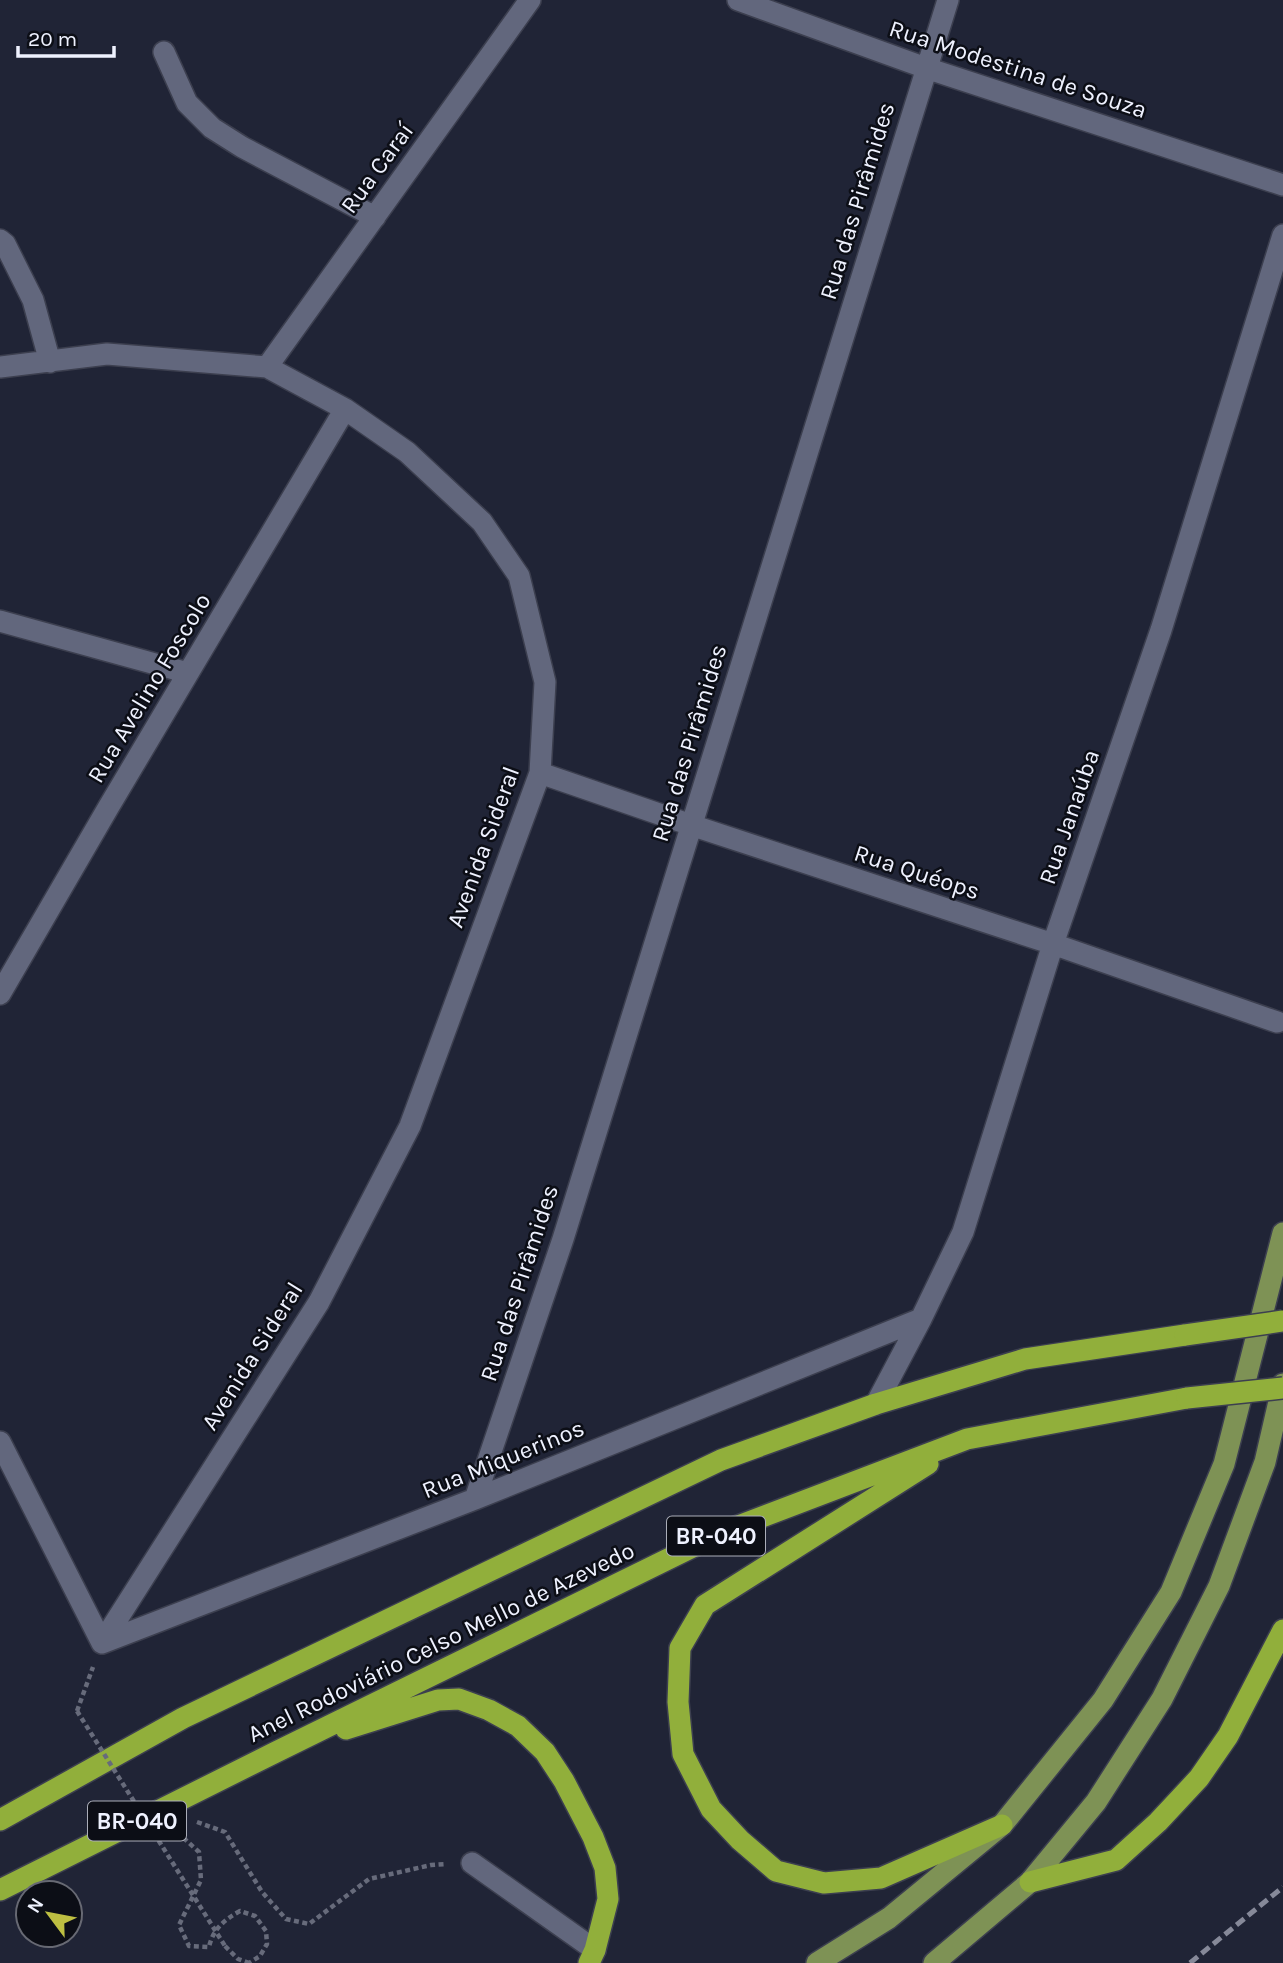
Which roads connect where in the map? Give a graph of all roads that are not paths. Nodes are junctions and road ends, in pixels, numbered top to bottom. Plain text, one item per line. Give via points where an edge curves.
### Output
1 (530, 0) edge
2 (738, 0) edge
3 (948, 0) edge
4 (164, 52) dead end
5 (926, 68) junction
6 (1283, 185) edge
7 (375, 217) junction
8 (1283, 235) edge
9 (0, 240) edge
10 (50, 362) junction
11 (267, 367) junction
12 (0, 368) edge
13 (345, 410) junction
14 (0, 621) edge
15 (188, 673) junction
16 (540, 773) junction
17 (691, 825) junction
18 (1053, 944) junction
19 (0, 995) edge
20 (1277, 1022) dead end
21 (1283, 1233) edge
22 (921, 1319) junction
23 (1283, 1321) edge
24 (1283, 1386) edge
25 (876, 1404) junction
26 (967, 1439) junction
27 (0, 1442) edge
28 (475, 1500) junction
29 (1283, 1630) edge
30 (102, 1643) junction
31 (274, 1753) junction
32 (0, 1820) edge
33 (1002, 1825) junction
34 (472, 1863) road end
35 (1030, 1882) junction
36 (0, 1890) edge
37 (592, 1956) edge
38 (817, 1963) edge
39 (933, 1963) edge

1 - 7 street, Rua Caraí
2 - 5 street, Rua Modestina de Souza
3 - 5 street, Rua das Pirâmides
4 - 7 street via 187,103 212,128
5 - 6 street, Rua Modestina de Souza
5 - 17 street, Rua das Pirâmides
7 - 11 street, Rua Caraí
8 - 18 street, Rua Janaúba via 1161,629
9 - 10 street via 33,300
10 - 11 street, Avenida Sideral via 107,354
10 - 12 street, Avenida Sideral
11 - 13 street, Avenida Sideral
13 - 15 street, Rua Avelino Foscolo
13 - 16 street, Avenida Sideral via 407,452 482,522 519,576 545,682
14 - 15 street
15 - 19 street, Rua Avelino Foscolo
16 - 17 street, Rua Quéops
16 - 30 street, Avenida Sideral via 410,1126 319,1302
17 - 18 street, Rua Quéops
17 - 28 street, Rua das Pirâmides via 563,1239
18 - 20 street, Rua Quéops
18 - 22 street, Rua Janaúba via 963,1232
21 - 33 main road via 1224,1464 1171,1591 1103,1700
22 - 25 street, Rua Janaúba
22 - 28 street, Rua Miquerinos
23 - 25 highway, Anel Rodoviário Celso Mello de Azevedo / BR-040, bridge via 1025,1359
24 - 26 highway, Anel Rodoviário Celso Mello de Azevedo / BR-040, bridge via 1187,1398
24 - 35 main road via 1265,1462 1219,1586 1162,1699 1096,1802
25 - 32 highway, Anel Rodoviário Celso Mello de Azevedo / BR-040 via 720,1460 183,1718
26 - 31 highway, Anel Rodoviário Celso Mello de Azevedo / BR-040 via 725,1531
26 - 33 highway via 705,1605 680,1648 678,1702 683,1754 711,1809 776,1871 824,1882 881,1878
27 - 30 street
28 - 30 street, Rua Miquerinos
29 - 35 highway via 1228,1736 1199,1778 1158,1822 1116,1860
31 - 36 highway, Anel Rodoviário Celso Mello de Azevedo / BR-040
31 - 37 highway via 438,1700 459,1699 518,1727 545,1752 564,1781 605,1868 608,1899
33 - 38 main road via 889,1918
34 - 37 street
35 - 39 main road

